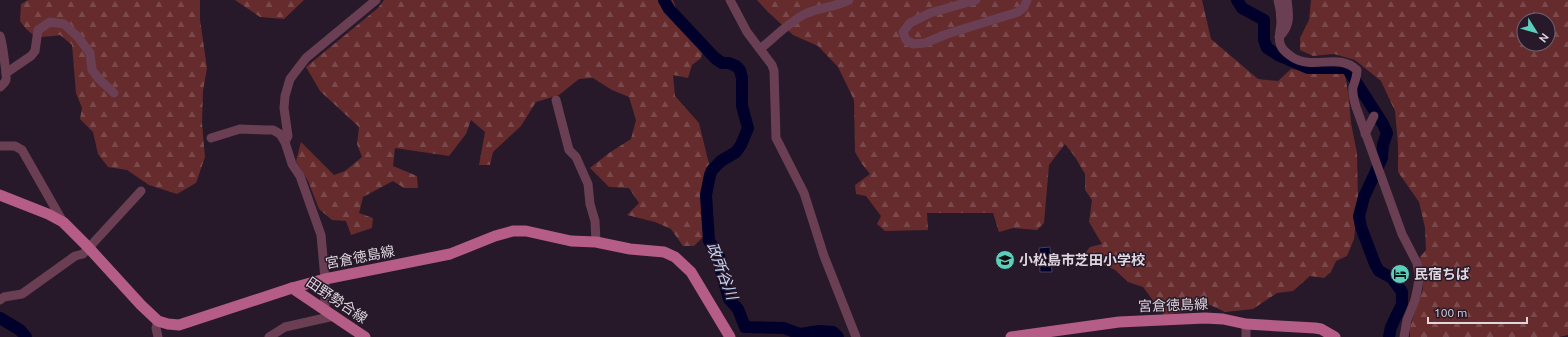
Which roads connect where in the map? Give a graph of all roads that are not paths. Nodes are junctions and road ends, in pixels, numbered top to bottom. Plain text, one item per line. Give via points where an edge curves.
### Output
1 (376, 0) edge
2 (730, 0) edge
3 (849, 0) edge
4 (976, 0) edge
5 (1027, 0) edge
6 (1278, 0) edge
7 (1287, 0) edge
8 (0, 36) edge
9 (1280, 37) junction
10 (760, 49) junction
11 (6, 74) junction
12 (0, 87) edge
13 (114, 93) dead end
14 (556, 100) dead end
15 (1374, 116) dead end
16 (1365, 134) junction
17 (212, 138) dead end
18 (285, 142) junction
19 (0, 146) edge
20 (141, 190) dead end
21 (0, 196) edge
22 (63, 222) junction
23 (596, 242) junction
24 (88, 247) junction
25 (325, 279) junction
26 (292, 288) junction
27 (0, 300) edge
28 (329, 313) junction
29 (158, 321) junction
30 (1246, 324) junction
31 (1036, 336) edge
32 (158, 337) edge
33 (269, 337) edge
34 (365, 337) edge
35 (730, 337) edge
36 (856, 337) edge
37 (1011, 337) edge
38 (1246, 337) edge
39 (1335, 337) edge
40 (1404, 337) edge

1 - 18 street via 306,58 290,79 284,108 288,136
2 - 10 street via 747,32
3 - 10 street via 840,5 807,13
4 - 5 street via 936,10 910,23 903,32 906,40 913,44 925,43 1018,12
6 - 9 street
7 - 9 street via 1289,24
8 - 11 street
9 - 16 street via 1281,46 1297,60 1309,63 1340,61 1351,64 1357,70 1353,96
10 - 36 street via 774,71 776,138 804,193 824,256
11 - 12 street via 6,80
11 - 13 street via 31,56 36,46 38,30 42,26 50,22 64,24 78,37 90,54 92,70
14 - 23 street via 569,150 576,157 588,184
15 - 16 street
16 - 40 street via 1402,234 1417,263 1418,286
17 - 18 street via 240,129 273,130 280,134
18 - 25 street via 321,235
19 - 22 street via 16,146 22,150
20 - 24 street
21 - 22 main road
22 - 24 main road
23 - 25 main road, 宮倉徳島線 via 571,241 537,233 513,231 450,254
23 - 35 main road, 宮倉徳島線 via 664,252 675,257 691,272
24 - 27 street via 83,254 75,256 22,294
24 - 29 main road
25 - 26 main road, 宮倉徳島線
25 - 28 street
26 - 28 main road, 田野勢合線
26 - 29 main road, 宮倉徳島線 via 179,325
28 - 33 street via 285,327
28 - 34 main road, 田野勢合線
29 - 32 street
30 - 31 main road, 宮倉徳島線 via 1205,318 1119,322
30 - 38 street
30 - 39 main road, 宮倉徳島線 via 1315,328
31 - 37 main road, 宮倉徳島線

